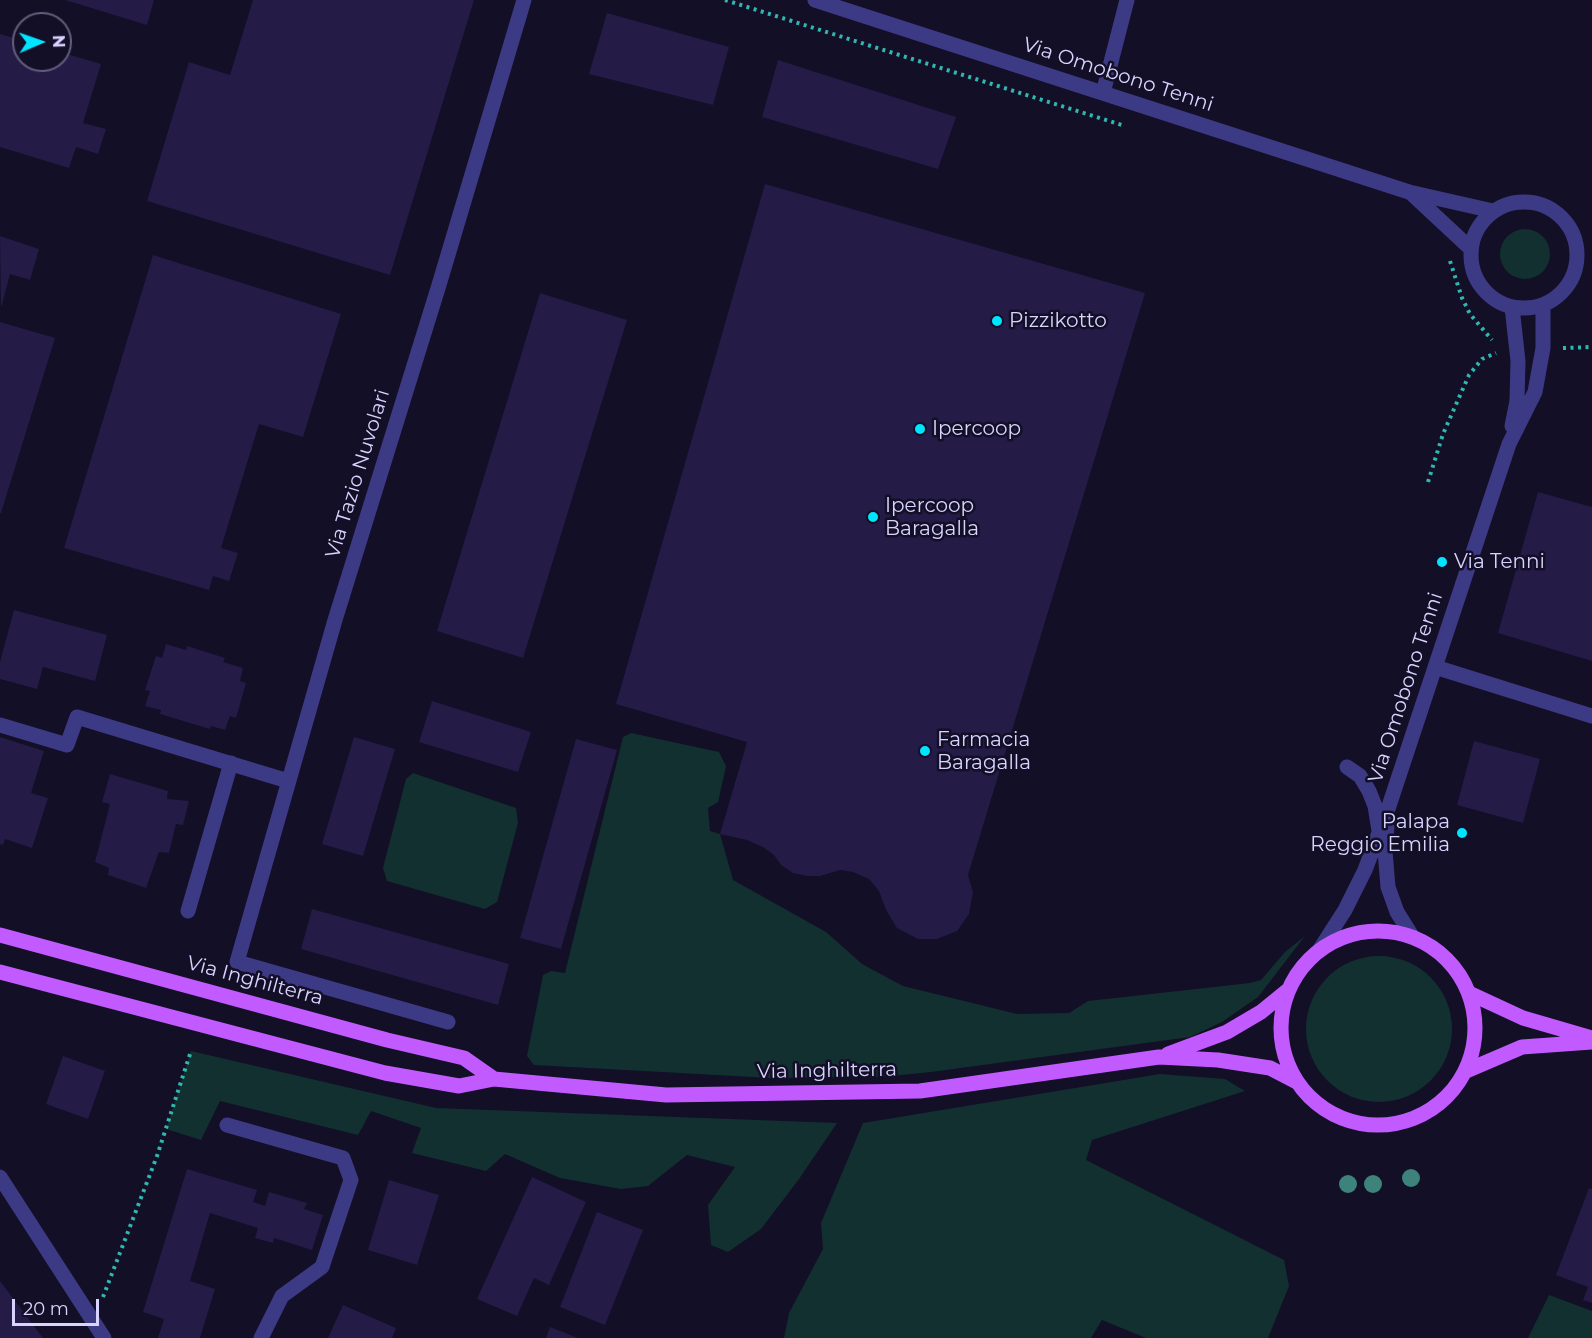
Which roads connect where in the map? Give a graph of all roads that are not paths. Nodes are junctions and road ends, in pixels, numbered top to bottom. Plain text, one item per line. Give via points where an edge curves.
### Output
1 (524, 0) edge
2 (815, 0) edge
3 (1127, 0) edge
4 (1103, 93) junction
5 (1409, 192) junction
6 (1493, 211) junction
7 (1471, 249) junction
8 (1543, 306) junction
9 (1512, 307) junction
10 (1509, 444) junction
11 (1435, 668) junction
12 (1592, 717) edge
13 (0, 725) edge
14 (231, 763) junction
15 (1347, 767) dead end
16 (288, 781) junction
17 (1388, 809) junction
18 (1379, 833) junction
19 (188, 911) dead end
20 (0, 935) edge
21 (1412, 936) junction
22 (1320, 949) junction
23 (0, 972) edge
24 (1288, 990) junction
25 (1469, 993) junction
26 (448, 1022) dead end
27 (1592, 1040) edge
28 (1159, 1057) junction
29 (1466, 1071) junction
30 (495, 1079) junction
31 (1297, 1082) junction
32 (227, 1125) dead end
33 (0, 1177) edge
34 (105, 1338) edge
35 (261, 1338) edge

1 - 16 street, Via Tazio Nuvolari
2 - 4 street, Via Omobono Tenni
3 - 4 street
4 - 5 street, Via Omobono Tenni
5 - 6 street, Via Omobono Tenni
5 - 7 street, Via Omobono Tenni
6 - 7 street via 1479,228
6 - 8 street, Via Omobono Tenni via 1510,203 1545,206 1561,216 1572,230 1577,266 1570,283
7 - 9 street via 1477,280 1492,297
8 - 9 street
8 - 10 street, Via Omobono Tenni via 1543,348 1534,392
9 - 10 street, Via Omobono Tenni via 1518,361 1517,401
10 - 11 street, Via Omobono Tenni
11 - 12 street
11 - 17 street, Via Omobono Tenni
13 - 14 street via 67,745 77,717
14 - 16 street
14 - 19 street
15 - 18 street via 1360,776 1369,791
16 - 26 street, Via Tazio Nuvolari via 237,962
17 - 18 street, Via Omobono Tenni
17 - 21 street, Via Omobono Tenni via 1388,887
18 - 22 street, Via Omobono Tenni via 1346,910
20 - 30 main road, Via Inghilterra via 464,1058
21 - 22 main road, Via Inghilterra via 1380,930 1349,934
21 - 25 main road, Via Inghilterra via 1436,949 1456,969
22 - 24 main road, Via Inghilterra
23 - 30 main road, Via Inghilterra via 385,1073 459,1086
24 - 28 main road, Via Inghilterra via 1227,1032
24 - 31 main road, Via Inghilterra via 1281,1021 1284,1053
25 - 27 main road via 1522,1018
25 - 29 main road, Via Inghilterra via 1475,1019 1474,1046
27 - 29 main road via 1522,1047
28 - 30 main road, Via Inghilterra via 920,1091 666,1095
28 - 31 main road, Via Inghilterra via 1270,1068
29 - 31 main road, Via Inghilterra via 1437,1106 1396,1125 1351,1122 1330,1113 1311,1100
32 - 35 street via 343,1158 351,1180 322,1268 282,1296
33 - 34 street

